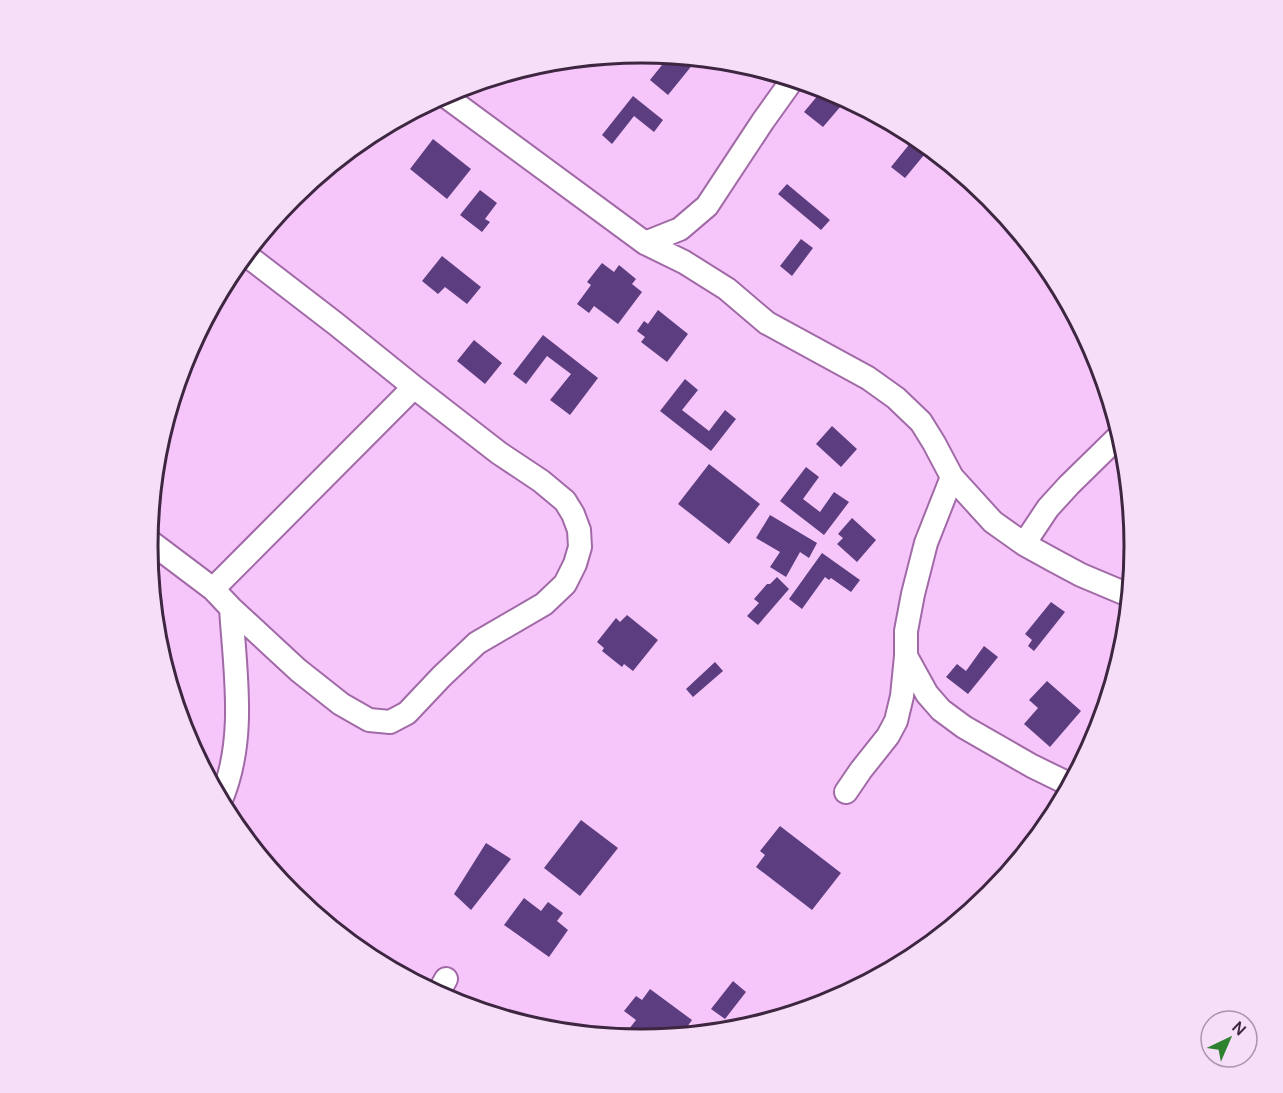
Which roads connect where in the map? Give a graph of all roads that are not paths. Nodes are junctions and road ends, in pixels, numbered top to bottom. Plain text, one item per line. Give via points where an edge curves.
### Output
1 (788, 86) edge
2 (453, 101) edge
3 (645, 243) junction
4 (252, 260) edge
5 (414, 387) junction
6 (1114, 441) edge
7 (952, 477) junction
8 (1024, 544) junction
9 (158, 548) edge
10 (213, 589) junction
11 (1123, 592) edge
12 (231, 608) junction
13 (906, 656) junction
14 (1064, 781) edge
15 (225, 791) edge
16 (846, 792) dead end

1 - 3 street via 707,206 680,229
2 - 3 street
3 - 7 street via 684,262 727,289 767,323 868,378 896,398 921,422
4 - 5 street
5 - 10 street
5 - 12 street via 565,501 579,530 580,547 565,584 544,604 477,643 407,713 390,722 369,720 340,704
6 - 8 street via 1048,508
7 - 8 street via 993,522
7 - 13 street via 923,553 906,631
8 - 11 street
9 - 10 street
10 - 12 street
12 - 15 street via 238,716
13 - 14 street via 927,694 941,710 974,733
13 - 16 street via 896,721

